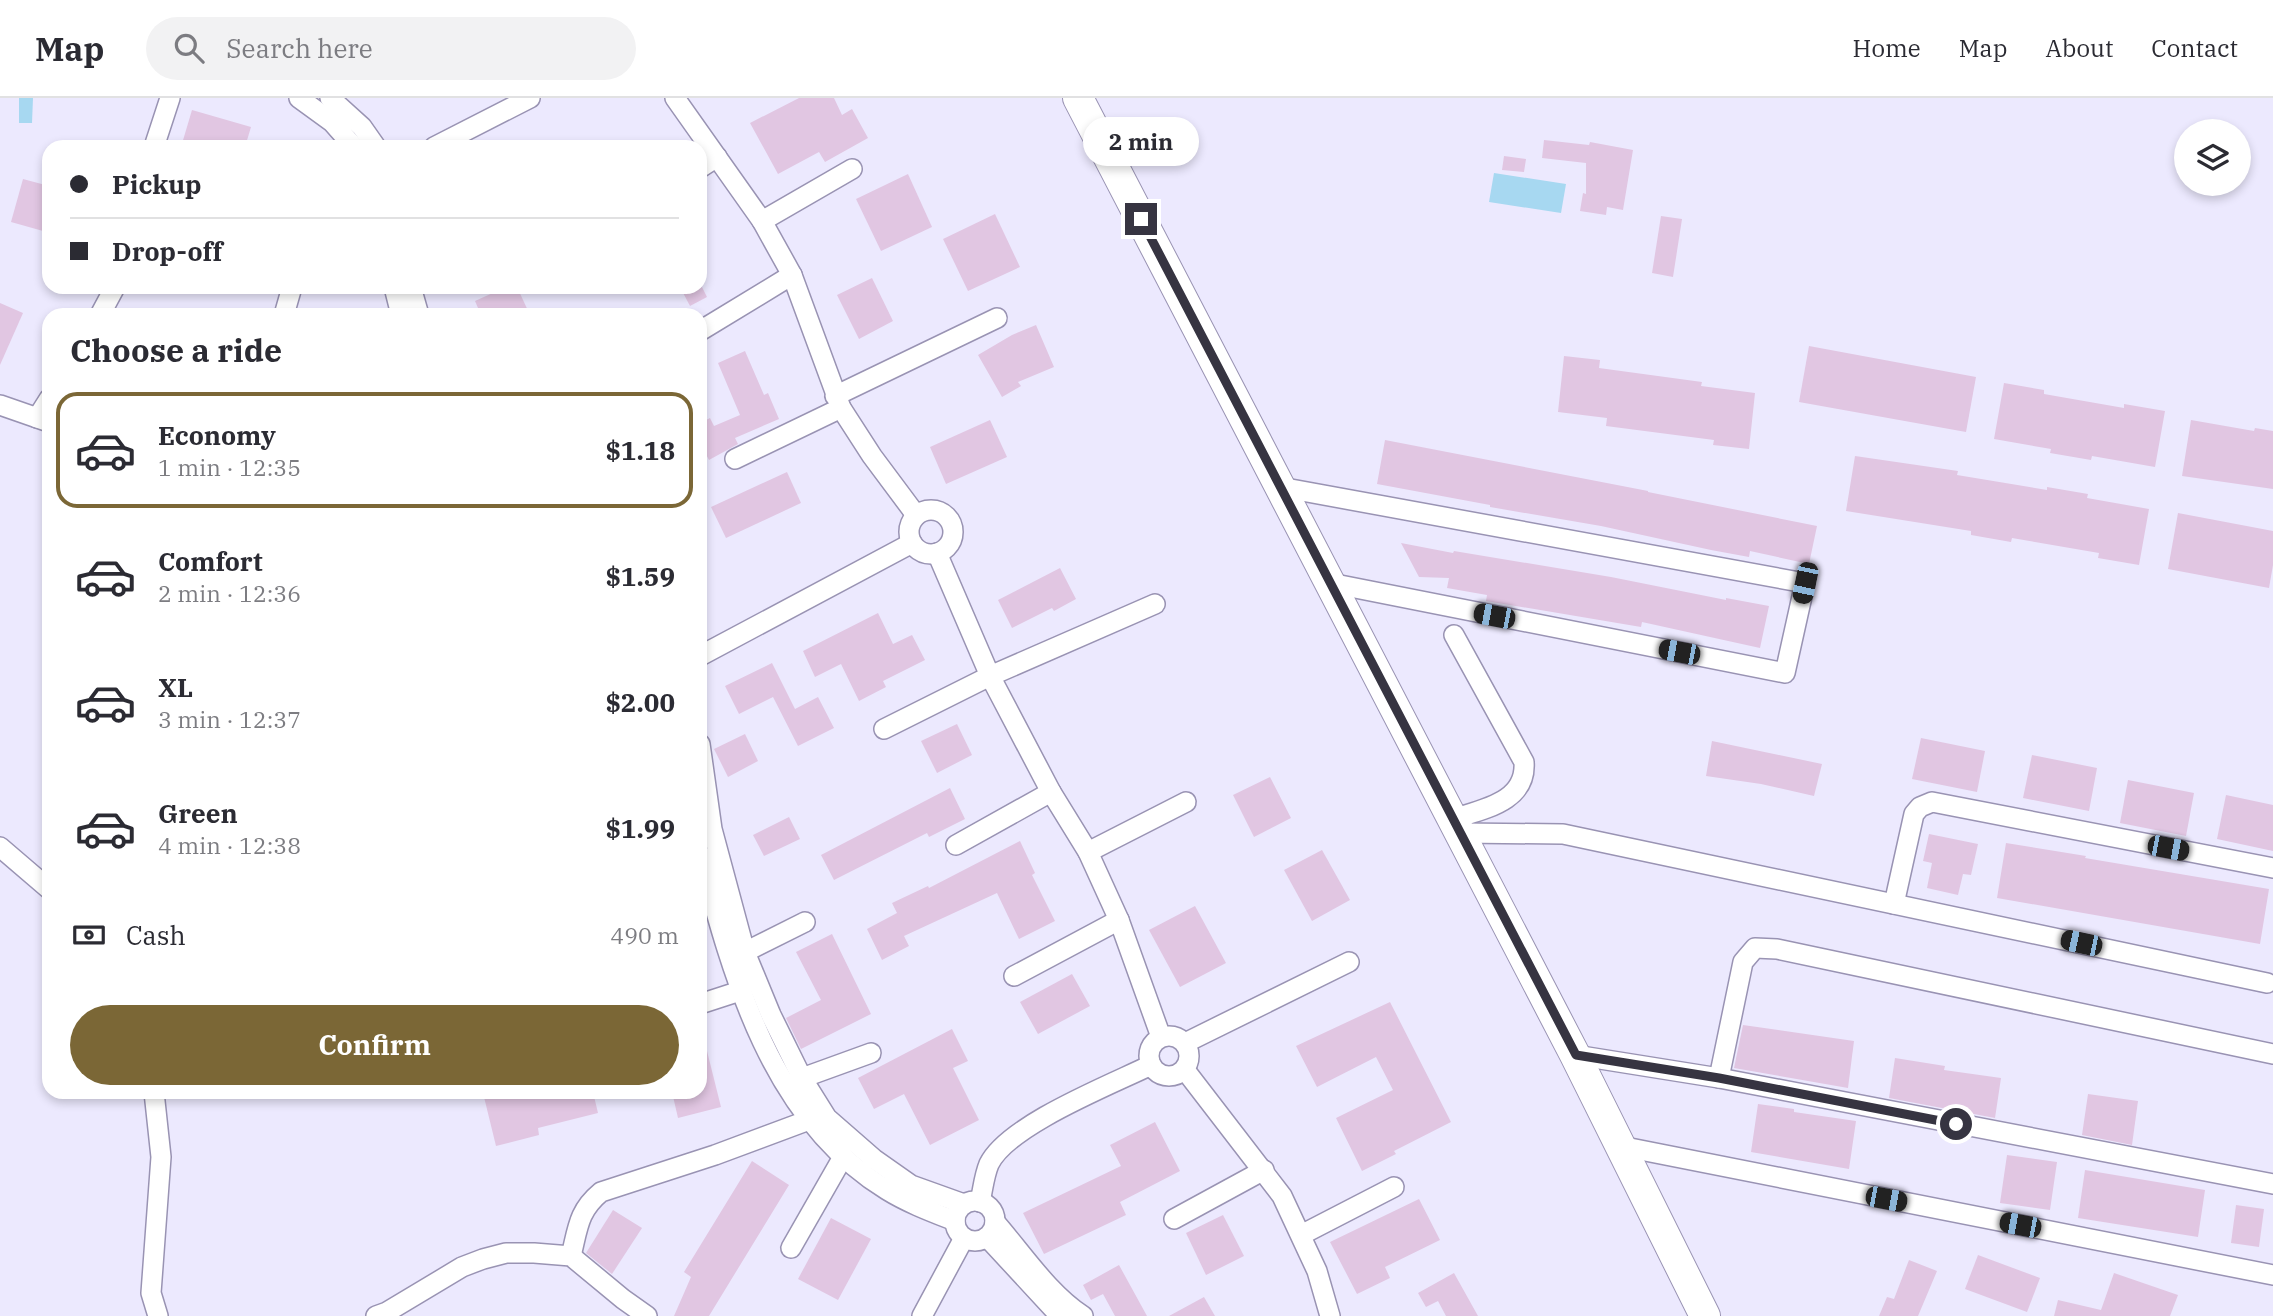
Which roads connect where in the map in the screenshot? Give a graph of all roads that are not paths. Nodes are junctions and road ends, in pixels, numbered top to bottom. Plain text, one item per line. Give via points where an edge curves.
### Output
1 (170, 98) edge
2 (299, 98) edge
3 (330, 98) edge
4 (530, 98) edge
5 (675, 98) edge
6 (1078, 98) edge
7 (156, 140) edge
8 (348, 140) edge
9 (371, 140) edge
10 (448, 140) edge
11 (705, 140) edge
12 (707, 143) edge
13 (717, 157) junction
14 (707, 163) edge
15 (852, 169) dead end
16 (762, 221) junction
17 (792, 275) junction
18 (997, 318) dead end
19 (707, 327) edge
20 (838, 402) junction
21 (0, 405) edge
22 (42, 420) edge
23 (735, 459) dead end
24 (1280, 487) junction
25 (916, 515) junction
26 (912, 543) junction
27 (937, 553) junction
28 (1330, 583) junction
29 (1155, 604) dead end
30 (1454, 635) dead end
31 (707, 652) edge
32 (990, 677) junction
33 (884, 729) dead end
34 (1051, 792) junction
35 (707, 794) edge
36 (1186, 802) dead end
37 (1456, 826) junction
38 (956, 845) dead end
39 (0, 847) edge
40 (1087, 852) junction
41 (2273, 868) edge
42 (707, 880) edge
43 (42, 883) edge
44 (1894, 904) junction
45 (1119, 920) junction
46 (805, 922) dead end
47 (745, 952) junction
48 (1349, 962) dead end
49 (1014, 976) dead end
50 (2267, 983) dead end
51 (740, 991) junction
52 (707, 1002) edge
53 (1161, 1037) junction
54 (1185, 1043) junction
55 (871, 1053) dead end
56 (2273, 1054) edge
57 (1576, 1055) junction
58 (1151, 1065) junction
59 (1185, 1070) junction
60 (802, 1078) junction
61 (1719, 1078) junction
62 (155, 1099) edge
63 (808, 1120) junction
64 (1620, 1146) junction
65 (843, 1157) junction
66 (1264, 1170) junction
67 (2273, 1184) edge
68 (1394, 1187) dead end
69 (966, 1216) junction
70 (1174, 1219) dead end
71 (991, 1230) junction
72 (1301, 1235) junction
73 (791, 1248) dead end
74 (571, 1256) junction
75 (2273, 1275) edge
76 (158, 1316) edge
77 (376, 1316) edge
78 (647, 1316) edge
79 (922, 1316) edge
80 (1060, 1316) edge
81 (1083, 1316) edge
82 (1331, 1316) edge
83 (1705, 1316) edge

1 - 7 street
2 - 8 street
3 - 9 street
4 - 10 street
5 - 11 street
6 - 24 main road
12 - 13 street
13 - 14 street
13 - 16 street
15 - 16 street
16 - 17 street
17 - 19 street
17 - 20 street
18 - 20 street
20 - 23 street
20 - 25 street
21 - 22 street
24 - 28 main road
24 - 28 street via 1805,583 1786,673
25 - 26 street via 909,529
25 - 27 street via 929,510 948,518 952,538
26 - 27 street via 923,552
26 - 31 street
27 - 32 street
28 - 37 main road
29 - 32 street
30 - 37 street via 1524,762 1520,786 1510,798
32 - 33 street
32 - 34 street
34 - 38 street
34 - 40 street
35 - 47 street
36 - 40 street
37 - 44 street via 1563,834
37 - 57 main road
39 - 43 street
40 - 45 street
41 - 44 street via 1932,802 1914,814
42 - 51 street
44 - 50 street
45 - 49 street
45 - 53 street
46 - 47 street
47 - 60 street
48 - 54 street
51 - 52 street
51 - 63 street
53 - 54 street
53 - 58 street via 1149,1052
54 - 59 street via 1189,1060
55 - 60 street
56 - 61 street via 1777,948 1755,948 1743,962
57 - 61 street
57 - 64 main road
58 - 59 street via 1168,1077
58 - 69 street via 1026,1127 1004,1144
59 - 66 street
60 - 69 street via 827,1118 874,1159
61 - 67 street
62 - 76 street via 161,1157 151,1293
63 - 65 street
63 - 74 street via 601,1192 582,1213
64 - 75 street
64 - 83 main road
65 - 69 street via 886,1190 922,1208
65 - 73 street
66 - 70 street
66 - 72 street
68 - 72 street
69 - 71 street via 981,1240
69 - 71 street via 993,1211
69 - 79 street
71 - 80 street
71 - 81 street
72 - 82 street
74 - 77 street via 525,1253 482,1259
74 - 78 street

